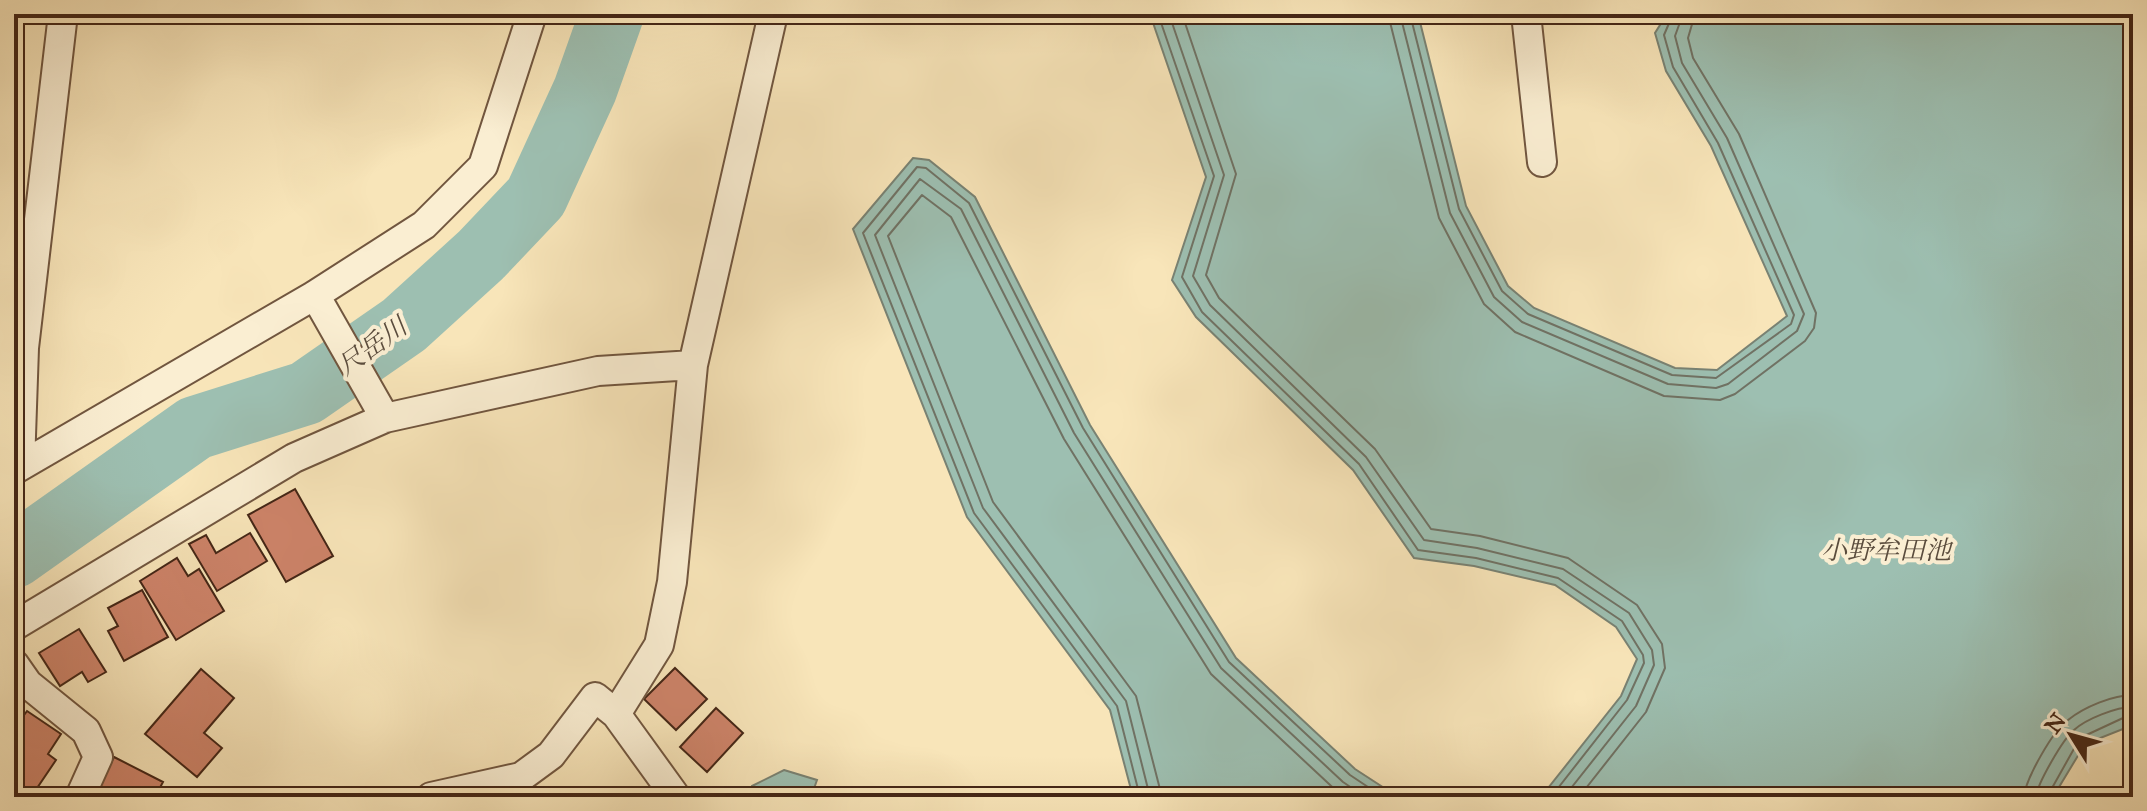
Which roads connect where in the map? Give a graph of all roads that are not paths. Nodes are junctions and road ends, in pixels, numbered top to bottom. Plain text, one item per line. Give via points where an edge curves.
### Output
1 (63, 14) edge
2 (532, 14) edge
3 (773, 14) edge
4 (1526, 14) edge
5 (1542, 162) dead end
6 (318, 302) junction
7 (693, 365) junction
8 (380, 409) junction
9 (17, 467) edge
10 (14, 626) edge
11 (14, 664) edge
12 (616, 714) junction
13 (80, 797) edge
14 (431, 797) edge
15 (676, 797) edge

1 - 9 street via 24,348
2 - 6 street via 483,166 424,225
3 - 7 street
4 - 5 street
6 - 8 street
6 - 9 street
7 - 8 street via 598,371
7 - 12 street via 672,582 659,645
8 - 10 street
11 - 13 street via 28,684 86,731 98,757
12 - 14 street via 595,697 551,755 521,777
12 - 15 street

